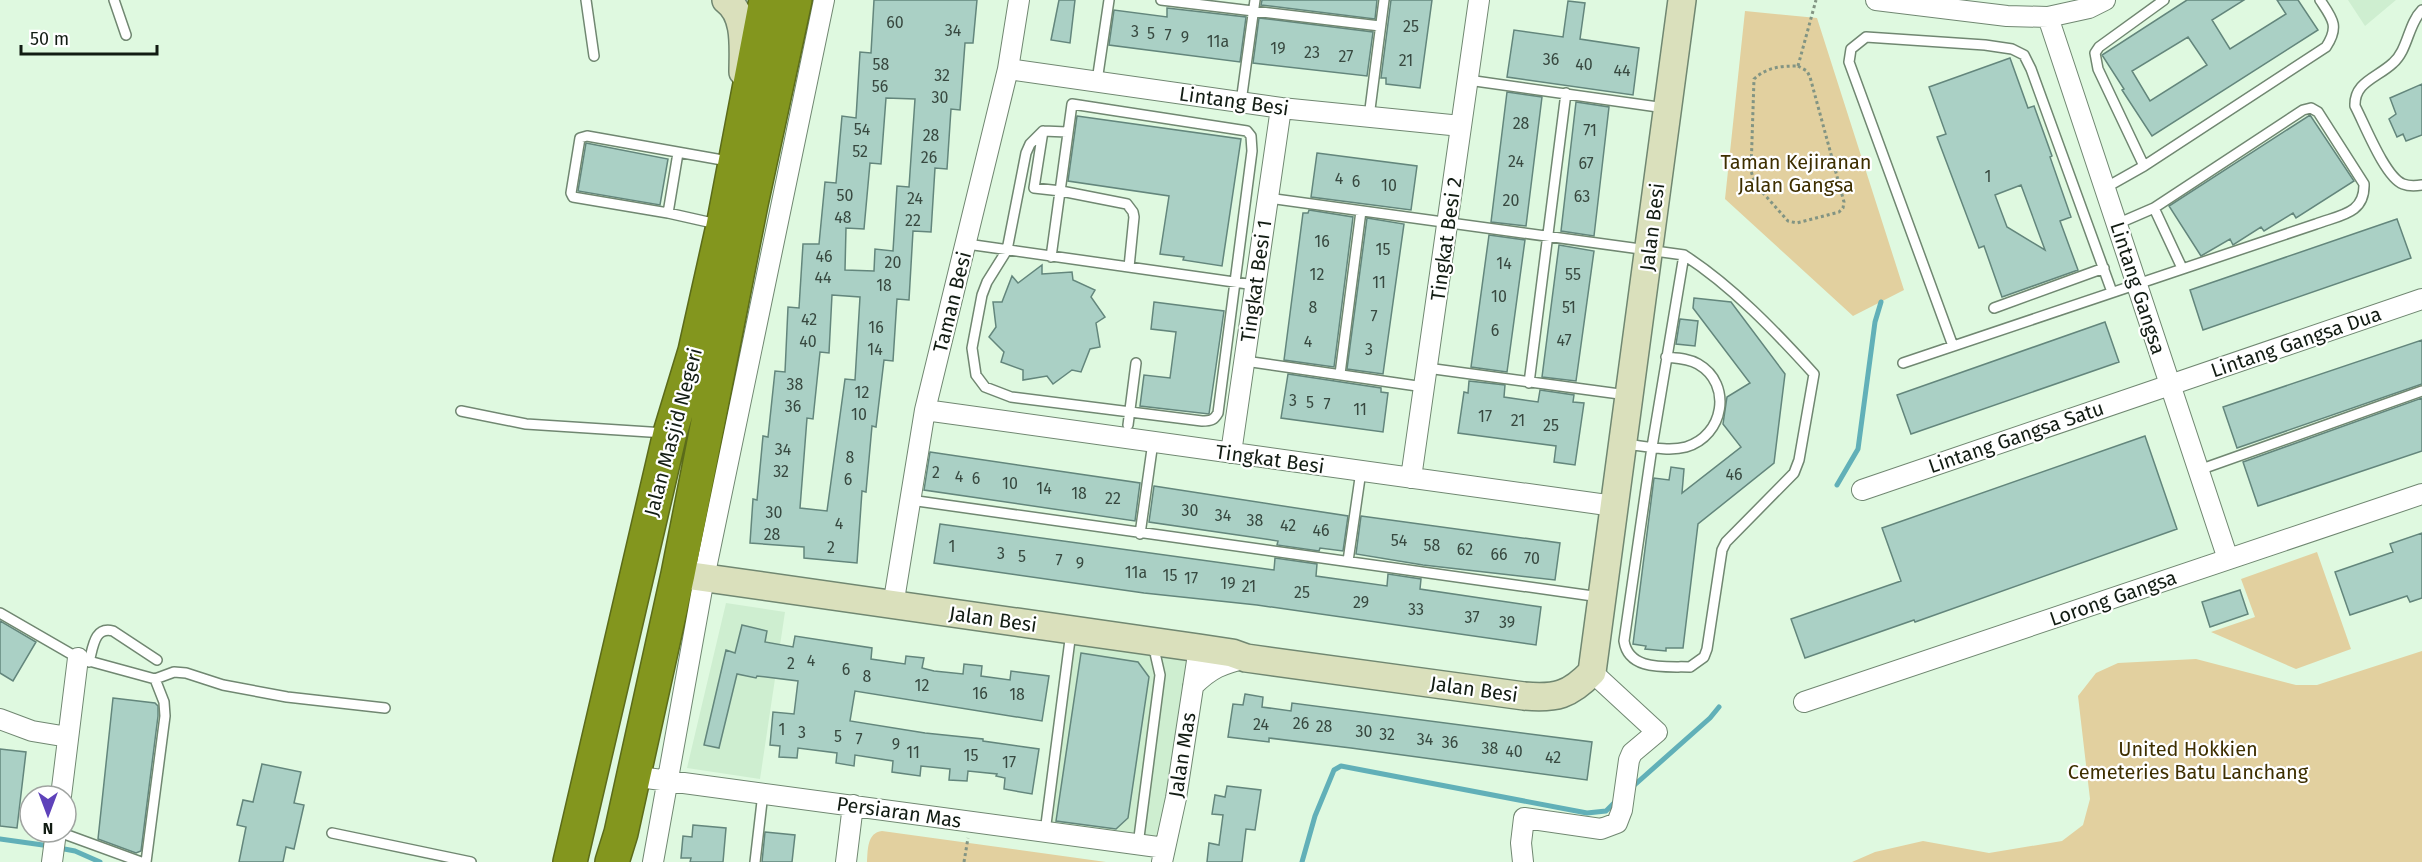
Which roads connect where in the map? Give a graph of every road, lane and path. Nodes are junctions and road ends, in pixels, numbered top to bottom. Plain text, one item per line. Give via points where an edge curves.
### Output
1 (114, 0) edge
2 (586, 0) edge
3 (728, 0) edge
4 (766, 0) edge
5 (795, 0) edge
6 (824, 0) edge
7 (1019, 0) edge
8 (1108, 0) edge
9 (1161, 0) edge
10 (1255, 0) edge
11 (1384, 0) edge
12 (1479, 0) edge
13 (1682, 0) edge
14 (1816, 0) edge
15 (1876, 0) edge
16 (2105, 0) edge
17 (2164, 0) edge
18 (2320, 0) edge
19 (2422, 9) edge
20 (1253, 11) junction
21 (2048, 17) junction
22 (1380, 26) junction
23 (126, 35) dead end
24 (594, 56) dead end
25 (1798, 66) junction
26 (1008, 69) junction
27 (1468, 80) junction
28 (1097, 81) junction
29 (1566, 93) junction
30 (1241, 102) junction
31 (1281, 108) junction
32 (1667, 108) junction
33 (743, 112) junction
34 (1369, 117) junction
35 (1461, 126) junction
36 (1043, 131) junction
37 (1067, 132) junction
38 (678, 153) junction
39 (734, 162) junction
40 (2144, 166) junction
41 (2422, 185) edge
42 (2105, 188) junction
43 (1061, 191) junction
44 (1268, 198) junction
45 (2154, 208) junction
46 (1360, 211) junction
47 (668, 213) junction
48 (1449, 224) junction
49 (2117, 224) junction
50 (723, 226) junction
51 (1548, 238) junction
52 (967, 244) junction
53 (1007, 250) junction
54 (1649, 250) junction
55 (1684, 255) junction
56 (1051, 257) junction
57 (1129, 267) junction
58 (2104, 268) junction
59 (2182, 268) junction
60 (1234, 281) junction
61 (2137, 284) junction
62 (1255, 285) junction
63 (2112, 292) junction
64 (2422, 298) edge
65 (1994, 308) dead end
66 (1953, 346) junction
67 (1666, 357) junction
68 (1245, 361) junction
69 (1136, 363) dead end
70 (1903, 363) dead end
71 (1340, 374) junction
72 (1425, 378) junction
73 (1529, 383) junction
74 (2170, 384) junction
75 (2422, 391) edge
76 (1629, 395) junction
77 (925, 410) junction
78 (461, 411) dead end
79 (1130, 411) junction
80 (1128, 425) dead end
81 (670, 433) junction
82 (1153, 442) junction
83 (1623, 444) junction
84 (1652, 447) junction
85 (1232, 453) junction
86 (2199, 470) junction
87 (1361, 471) junction
88 (1411, 478) junction
89 (1862, 490) dead end
90 (2422, 494) edge
91 (910, 500) junction
92 (1614, 506) junction
93 (1140, 534) junction
94 (2229, 559) junction
95 (1348, 561) junction
96 (691, 576) junction
97 (1602, 598) junction
98 (893, 606) junction
99 (0, 613) edge
100 (1072, 630) junction
101 (1144, 640) junction
102 (1199, 648) junction
103 (1246, 658) junction
104 (84, 660) junction
105 (157, 660) dead end
106 (1592, 672) junction
107 (155, 679) junction
108 (1193, 686) junction
109 (1804, 702) dead end
110 (385, 708) dead end
111 (0, 719) edge
112 (68, 737) junction
113 (632, 776) junction
114 (668, 781) junction
115 (62, 784) edge
116 (763, 793) junction
117 (853, 806) junction
118 (578, 830) junction
119 (1045, 832) junction
120 (332, 833) dead end
121 (78, 842) edge
122 (55, 844) edge
123 (1138, 845) junction
124 (1163, 855) edge
125 (52, 862) edge
126 (141, 862) edge
127 (146, 862) edge
128 (471, 862) edge
129 (570, 862) edge
130 (612, 862) edge
131 (653, 862) edge
132 (755, 862) edge
133 (846, 862) edge
134 (1523, 862) edge

1 - 23 lane
2 - 24 lane
3 - 33 street via 742,29
4 - 33 highway, Jalan Masjid Negeri
5 - 96 highway, Jalan Masjid Negeri via 751,204
6 - 96 street
7 - 26 street, Taman Besi
8 - 28 lane
9 - 20 lane
10 - 20 lane
11 - 22 lane
12 - 27 street, Tingkat Besi 2
13 - 32 street, Jalan Besi
14 - 25 path
15 - 21 street via 2007,16
16 - 21 street via 2089,8
17 - 40 lane via 2095,53 2098,69
18 - 40 lane via 2333,21 2332,38 2326,47
19 - 41 lane via 2394,62 2359,87 2355,106 2396,180 2404,185
20 - 22 lane
20 - 30 lane
21 - 42 street, Lintang Gangsa
22 - 34 lane
25 - 25 path via 1773,67 1754,79 1751,171 1755,184 1788,221 1797,223 1839,212 1844,202 1810,77
26 - 28 street, Lintang Besi
26 - 52 street, Taman Besi
27 - 29 lane
27 - 35 street, Tingkat Besi 2
28 - 30 street, Lintang Besi
29 - 32 lane
29 - 51 lane
30 - 31 street, Lintang Besi
31 - 34 street, Lintang Besi
31 - 44 street, Tingkat Besi 1
32 - 54 street, Jalan Besi
33 - 39 highway, Jalan Masjid Negeri
34 - 35 street, Lintang Besi
35 - 48 street, Tingkat Besi 2
36 - 37 lane
36 - 43 lane via 1034,188
36 - 53 lane via 1026,153
37 - 43 lane
37 - 60 lane via 1072,104 1247,132 1252,151
38 - 39 lane
38 - 47 lane
38 - 47 lane via 587,136 580,138 573,197
39 - 50 highway, Jalan Masjid Negeri
40 - 42 lane
42 - 49 street, Lintang Gangsa
43 - 56 lane
43 - 57 lane via 1122,202 1131,208 1134,217
44 - 46 lane
44 - 62 street, Tingkat Besi 1
45 - 49 lane
45 - 59 lane
45 - 59 lane via 2311,108 2318,112 2364,184 2365,197 2358,208
46 - 48 lane
46 - 71 lane
47 - 50 lane
48 - 51 lane
48 - 72 street, Tingkat Besi 2
49 - 61 street, Lintang Gangsa
50 - 81 highway, Jalan Masjid Negeri via 695,351
51 - 54 lane
51 - 73 lane
52 - 53 lane
52 - 77 street, Taman Besi
53 - 56 lane
53 - 79 lane via 982,295 972,348 975,375 986,387 1011,397
54 - 55 lane
54 - 76 street, Jalan Besi
55 - 67 lane
55 - 84 lane via 1709,271 1814,374 1794,473 1722,550 1707,649 1704,657 1690,667 1643,664 1630,656 1625,647
56 - 57 lane
57 - 60 lane
58 - 63 lane
58 - 65 lane
58 - 66 lane via 2024,56 2012,49 1985,45 1866,37 1851,49 1849,62
59 - 61 lane
60 - 62 lane
60 - 79 lane via 1215,418 1203,421
61 - 63 lane
61 - 74 street, Lintang Gangsa
62 - 68 street, Tingkat Besi 1
63 - 66 lane
64 - 74 street, Lintang Gangsa Dua
66 - 70 lane
67 - 84 lane
67 - 84 lane via 1690,360 1710,375 1719,390 1720,412 1715,425 1698,442 1676,448
68 - 71 lane
68 - 85 street, Tingkat Besi 1
69 - 79 lane
71 - 72 lane
72 - 73 lane
72 - 88 street, Tingkat Besi 2
73 - 76 lane
74 - 86 street, Lintang Gangsa
74 - 89 street, Lintang Gangsa Satu
75 - 86 lane
76 - 83 street, Jalan Besi
77 - 82 street, Tingkat Besi
77 - 91 street, Taman Besi
78 - 81 lane via 526,424
79 - 80 lane
81 - 118 highway, Jalan Masjid Negeri
82 - 85 street, Tingkat Besi
82 - 93 lane
83 - 84 lane
83 - 92 street, Jalan Besi
85 - 87 street, Tingkat Besi
86 - 94 street, Lintang Gangsa
87 - 88 street, Tingkat Besi
87 - 95 lane
88 - 92 street, Tingkat Besi
90 - 94 street, Lorong Gangsa
91 - 93 lane
91 - 98 street, Taman Besi
92 - 97 street, Jalan Besi
93 - 95 lane
94 - 109 street, Lorong Gangsa
95 - 97 lane
96 - 98 street, Jalan Besi
96 - 113 highway, Jalan Masjid Negeri
96 - 114 street
96 - 118 highway via 660,589 647,613 601,808
97 - 106 street, Jalan Besi
98 - 100 street, Jalan Besi
99 - 104 lane
100 - 101 street, Jalan Besi
100 - 119 lane
101 - 102 street, Jalan Besi
101 - 123 lane via 1155,653 1160,675
102 - 103 street, Jalan Besi
102 - 108 street, Jalan Mas
103 - 106 street, Jalan Besi via 1538,697 1567,693
103 - 108 street via 1209,671
104 - 105 lane via 96,637 107,629
104 - 107 lane
104 - 112 street
106 - 134 street via 1657,732 1632,753 1617,823 1601,829 1524,818
107 - 110 lane via 174,672 186,673 223,685 287,697
107 - 127 lane via 165,716
108 - 124 street, Jalan Mas
111 - 112 street via 32,731
112 - 115 street
113 - 114 street, Persiaran Mas
113 - 130 highway, Jalan Masjid Negeri
114 - 116 street, Persiaran Mas
114 - 131 street
116 - 117 street, Persiaran Mas
116 - 132 lane
117 - 119 street, Persiaran Mas
117 - 133 street
118 - 129 highway, Jalan Masjid Negeri
119 - 123 street, Persiaran Mas
120 - 128 lane
121 - 126 lane
122 - 125 street
123 - 124 street, Persiaran Mas

